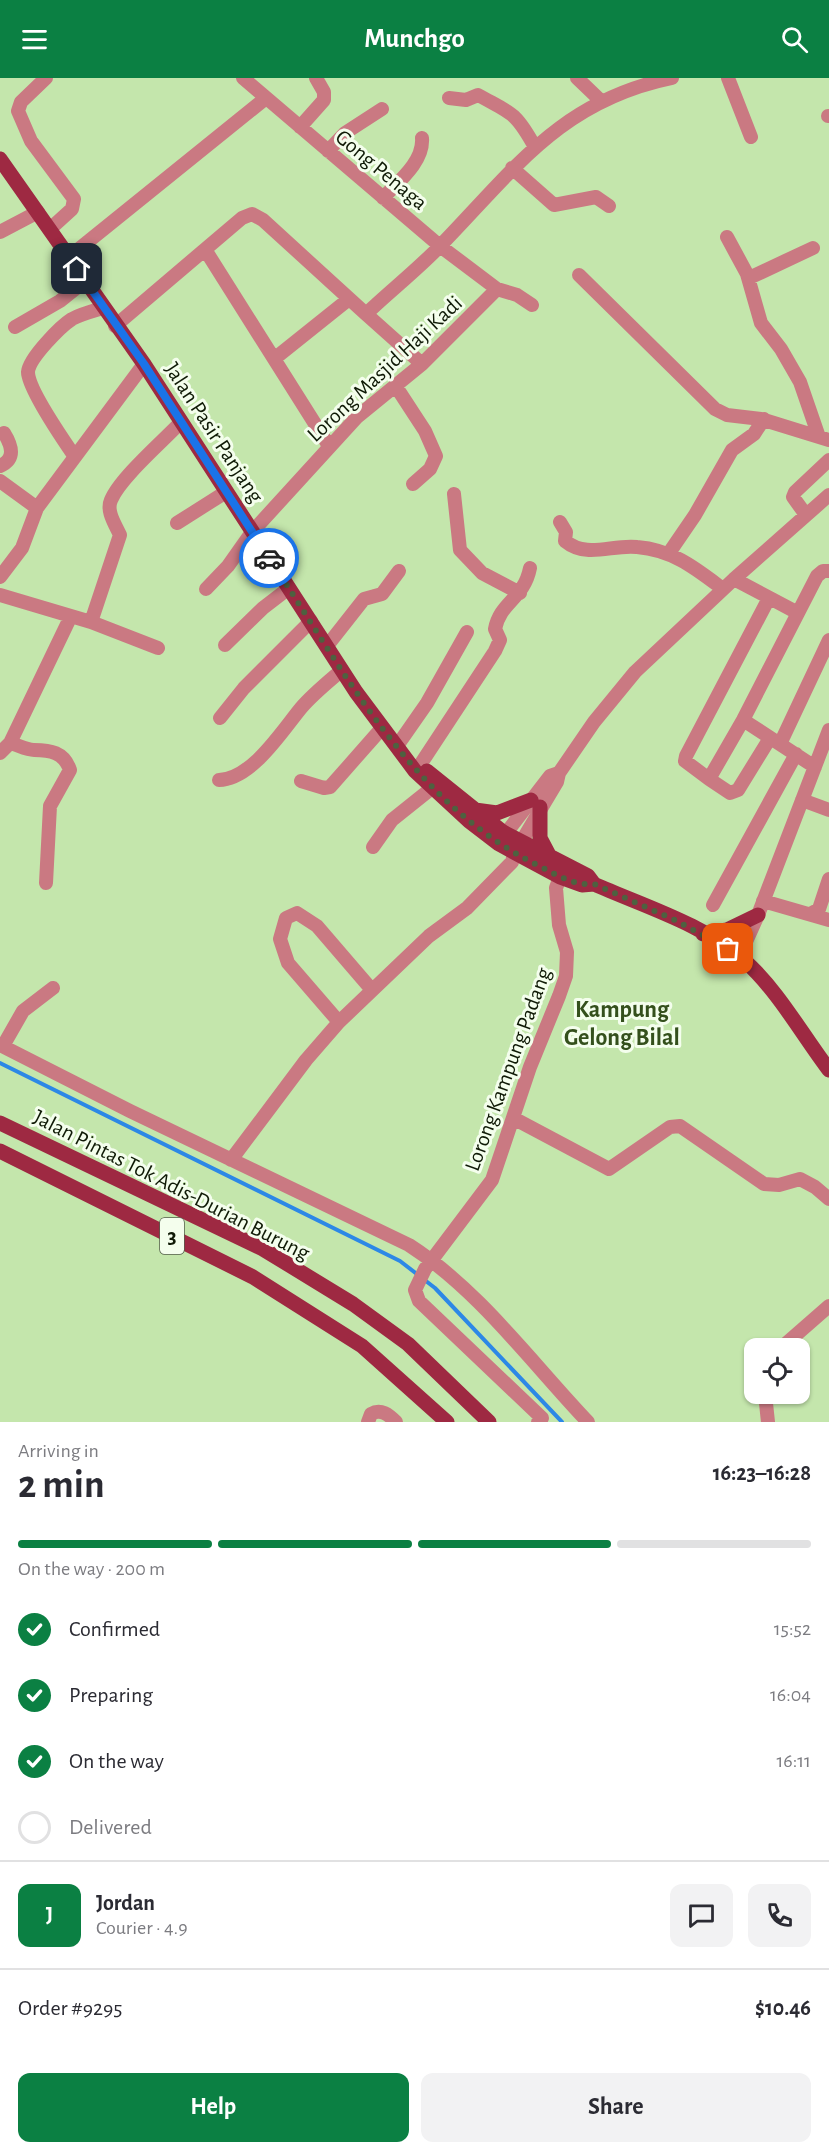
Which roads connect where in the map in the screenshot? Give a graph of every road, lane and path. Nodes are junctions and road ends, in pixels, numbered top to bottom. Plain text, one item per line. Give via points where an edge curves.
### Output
1 (46, 78) edge
2 (243, 78) edge
3 (316, 78) edge
4 (577, 78) edge
5 (672, 78) edge
6 (728, 78) edge
7 (266, 98) junction
8 (449, 98) dead end
9 (601, 100) junction
10 (382, 109) dead end
11 (300, 127) junction
12 (751, 137) dead end
13 (422, 138) dead end
14 (535, 147) junction
15 (328, 151) junction
16 (0, 159) edge
17 (512, 168) junction
18 (383, 198) junction
19 (609, 206) dead end
20 (38, 213) junction
21 (50, 229) junction
22 (0, 232) edge
23 (727, 237) dead end
24 (440, 246) junction
25 (813, 248) dead end
26 (206, 251) junction
27 (69, 258) junction
28 (579, 275) dead end
29 (749, 278) junction
30 (85, 281) junction
31 (497, 289) junction
32 (349, 299) junction
33 (532, 305) dead end
34 (103, 308) junction
35 (366, 314) junction
36 (115, 326) junction
37 (15, 327) dead end
38 (274, 359) junction
39 (422, 363) junction
40 (144, 364) junction
41 (395, 385) junction
42 (764, 420) junction
43 (180, 423) junction
44 (4, 433) dead end
45 (824, 438) edge
46 (329, 446) junction
47 (75, 457) junction
48 (829, 460) edge
49 (0, 466) edge
50 (0, 481) edge
51 (414, 484) dead end
52 (226, 492) junction
53 (454, 494) dead end
54 (829, 495) edge
55 (37, 508) junction
56 (806, 515) junction
57 (560, 522) dead end
58 (177, 524) dead end
59 (252, 532) junction
60 (669, 553) junction
61 (530, 568) dead end
62 (399, 571) dead end
63 (829, 571) edge
64 (0, 578) edge
65 (734, 579) junction
66 (290, 588) junction
67 (206, 589) dead end
68 (723, 589) junction
69 (520, 593) junction
70 (0, 595) edge
71 (769, 598) junction
72 (798, 613) junction
73 (71, 616) junction
74 (311, 621) junction
75 (91, 622) junction
76 (467, 632) dead end
77 (829, 640) edge
78 (225, 645) dead end
79 (327, 646) junction
80 (158, 648) dead end
81 (342, 670) junction
82 (220, 718) dead end
83 (743, 720) junction
84 (829, 730) edge
85 (384, 731) junction
86 (775, 741) junction
87 (10, 742) junction
88 (397, 746) junction
89 (0, 753) edge
90 (796, 754) junction
91 (415, 763) junction
92 (815, 766) junction
93 (709, 779) junction
94 (219, 780) dead end
95 (301, 781) dead end
96 (432, 788) junction
97 (802, 800) junction
98 (536, 803) junction
99 (473, 809) junction
100 (829, 810) edge
101 (502, 839) junction
102 (373, 847) dead end
103 (517, 848) junction
104 (550, 857) junction
105 (560, 877) junction
106 (829, 879) edge
107 (46, 883) dead end
108 (594, 884) junction
109 (713, 904) dead end
110 (761, 908) junction
111 (812, 913) junction
112 (829, 920) edge
113 (703, 934) junction
114 (739, 957) junction
115 (53, 988) dead end
116 (372, 990) junction
117 (339, 1022) junction
118 (2, 1045) edge
119 (829, 1070) edge
120 (513, 1118) junction
121 (0, 1123) edge
122 (0, 1152) edge
123 (231, 1160) junction
124 (829, 1199) edge
125 (429, 1264) junction
126 (829, 1306) edge
127 (792, 1338) edge
128 (766, 1404) edge
129 (540, 1420) edge
130 (368, 1422) edge
131 (396, 1422) edge
132 (447, 1422) edge
133 (489, 1422) edge
134 (588, 1422) edge
135 (768, 1422) edge

1 - 21 street via 21,102 18,111 31,141 74,199 72,209
2 - 7 street, Gong Penaga
3 - 11 street via 324,100
4 - 9 street
5 - 9 street
6 - 12 street
7 - 11 street, Gong Penaga
7 - 27 street
8 - 14 street via 466,100 478,95 508,110 522,123
9 - 14 street
10 - 15 street via 345,133
11 - 15 street, Gong Penaga
13 - 18 street via 416,161
14 - 17 street
15 - 18 street, Gong Penaga
16 - 20 main road, Jalan Pasir Panjang
17 - 19 street via 554,205 596,197
17 - 24 street
18 - 24 street, Gong Penaga
20 - 21 main road, Jalan Pasir Panjang
20 - 22 street
21 - 27 main road, Jalan Pasir Panjang
23 - 29 street
24 - 31 street, Gong Penaga
24 - 35 street
25 - 29 street
26 - 32 street via 242,218 252,214
26 - 36 street
26 - 38 street
27 - 30 main road, Jalan Pasir Panjang
28 - 42 street via 715,409 727,415
29 - 45 street via 757,315 795,372
30 - 34 main road, Jalan Pasir Panjang
30 - 37 street
31 - 33 street via 517,294
31 - 39 street, Lorong Masjid Haji Kadi
32 - 35 street
32 - 38 street
34 - 36 main road, Jalan Pasir Panjang
34 - 47 street via 73,319 37,355 28,371
35 - 39 street
36 - 40 main road, Jalan Pasir Panjang
38 - 46 street
39 - 41 street, Lorong Masjid Haji Kadi
40 - 43 main road, Jalan Pasir Panjang
40 - 47 street
41 - 46 street, Lorong Masjid Haji Kadi
41 - 51 street via 425,431 435,456 430,469
42 - 45 street
42 - 60 street via 730,454
43 - 52 main road, Jalan Pasir Panjang
43 - 75 street via 110,500 110,513 120,535
44 - 49 street via 12,454
46 - 59 street, Lorong Masjid Haji Kadi
47 - 55 street
48 - 56 street via 795,492 793,497
50 - 55 street
52 - 58 street
52 - 59 main road, Jalan Pasir Panjang
53 - 69 street via 460,550 482,573
54 - 56 street
55 - 64 street via 22,548
56 - 65 street
57 - 60 street via 566,542 579,550 638,547
59 - 66 main road, Jalan Pasir Panjang
59 - 67 street, Lorong Masjid Haji Kadi
60 - 68 street
61 - 69 street via 527,584
62 - 79 street via 382,594 369,596 357,606
63 - 72 street via 817,576
65 - 68 street
65 - 71 street
66 - 74 main road, Jalan Pasir Panjang
66 - 78 street
68 - 98 street via 635,672 594,722 559,773 557,782
69 - 91 street via 498,618 495,629 500,640 495,651
70 - 73 street
71 - 72 street
71 - 93 street via 686,756 685,761
72 - 83 street
73 - 75 street
73 - 87 street
74 - 79 main road, Jalan Pasir Panjang
74 - 82 street via 244,688
75 - 80 street
76 - 88 street via 427,703
77 - 86 street
79 - 81 main road, Jalan Pasir Panjang
81 - 85 main road, Jalan Pasir Panjang
81 - 94 street via 309,700 263,755 226,780
83 - 86 street
83 - 93 street
84 - 92 street
85 - 88 main road, Jalan Pasir Panjang
85 - 95 street via 330,787
86 - 90 street
86 - 93 street via 738,790 730,793
87 - 89 street
87 - 107 street via 27,749 52,750 70,770 50,806
88 - 91 main road, Jalan Pasir Panjang
90 - 92 street
90 - 109 street
91 - 96 main road via 415,771
91 - 99 main road
92 - 97 street
96 - 101 main road via 468,822
96 - 102 street via 392,820
97 - 100 street
97 - 110 street
98 - 99 main road via 497,813
98 - 101 street
98 - 103 street
98 - 104 main road via 540,838
99 - 101 main road
101 - 103 main road
103 - 104 main road
103 - 105 main road
103 - 116 street via 512,862 467,908 429,936
104 - 108 main road via 588,876
105 - 108 main road via 582,885
105 - 120 street, Lorong Kampung Padang via 556,888 559,925 567,952 566,976
106 - 111 street via 819,909
108 - 113 main road
110 - 111 street
110 - 113 main road via 727,930
110 - 114 street
111 - 112 street
113 - 114 main road
114 - 119 main road via 784,1005
115 - 118 street via 23,1011
116 - 117 street
116 - 117 street via 317,926 297,913 286,918 280,939 288,963
117 - 123 street via 306,1059
118 - 123 street
120 - 124 street via 609,1169 670,1127 680,1126 764,1184 779,1185 800,1179
120 - 125 street, Lorong Kampung Padang via 492,1180
121 - 133 main road, Jalan Pintas Tok Adis-Durian Burung via 262,1250 353,1304 408,1344
122 - 132 main road, Jalan Pintas Tok Adis-Durian Burung / 3 via 253,1277 339,1329 418,1393
123 - 125 street via 409,1245
125 - 129 street, Lorong Kampung Padang via 416,1285 415,1295
125 - 134 street via 484,1309
126 - 127 street
128 - 135 street
130 - 131 street via 371,1414 377,1412

